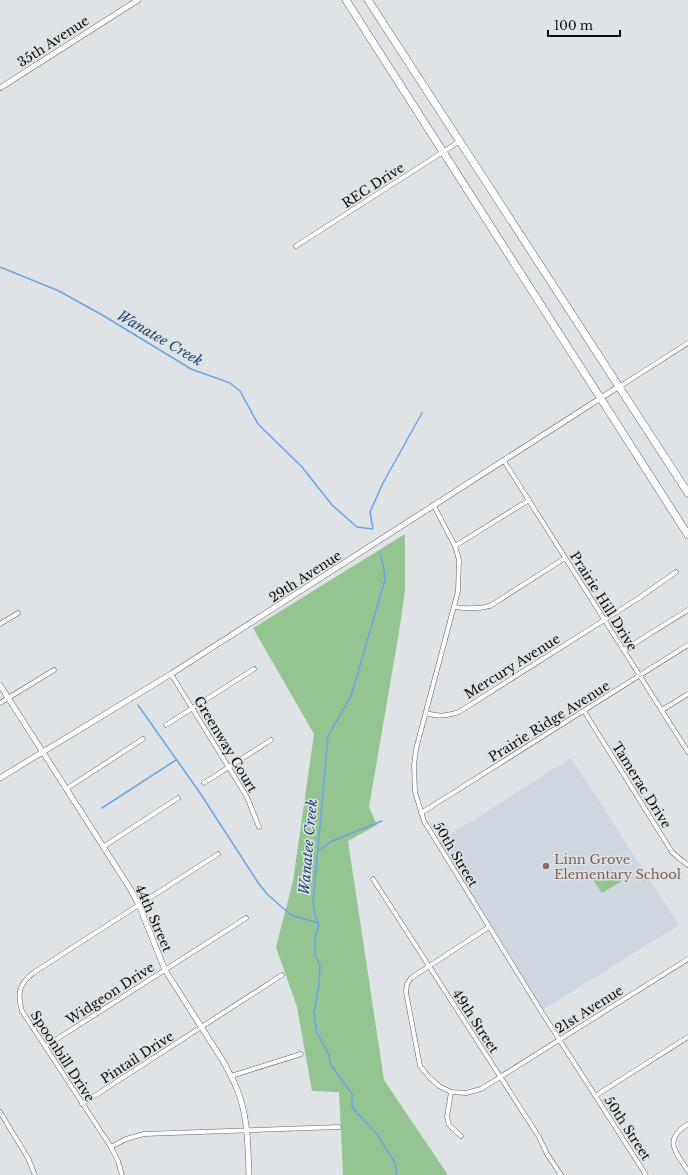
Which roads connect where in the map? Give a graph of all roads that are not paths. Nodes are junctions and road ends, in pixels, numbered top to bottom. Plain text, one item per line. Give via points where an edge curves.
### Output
1 (138, 0) edge
2 (346, 0) edge
3 (368, 0) edge
4 (0, 88) edge
5 (460, 141) junction
6 (443, 151) junction
7 (296, 246) dead end
8 (688, 343) edge
9 (618, 387) junction
10 (601, 399) junction
11 (504, 461) junction
12 (688, 493) edge
13 (529, 500) junction
14 (434, 506) junction
15 (688, 536) edge
16 (455, 546) junction
17 (565, 558) junction
18 (676, 572) dead end
19 (455, 606) junction
20 (688, 610) edge
21 (18, 613) dead end
22 (604, 620) junction
23 (0, 624) edge
24 (688, 644) edge
25 (624, 650) junction
26 (254, 669) dead end
27 (54, 670) dead end
28 (171, 674) junction
29 (639, 675) junction
30 (0, 685) edge
31 (688, 694) edge
32 (8, 698) junction
33 (0, 703) edge
34 (192, 708) junction
35 (662, 710) junction
36 (584, 711) junction
37 (426, 713) junction
38 (166, 725) dead end
39 (143, 740) dead end
40 (271, 740) dead end
41 (42, 752) junction
42 (688, 752) edge
43 (229, 766) junction
44 (0, 778) edge
45 (204, 783) dead end
46 (66, 789) junction
47 (178, 798) dead end
48 (421, 813) junction
49 (260, 827) dead end
50 (103, 847) junction
51 (218, 854) dead end
52 (688, 865) edge
53 (373, 879) dead end
54 (139, 905) junction
55 (246, 918) dead end
56 (489, 927) junction
57 (688, 959) edge
58 (429, 965) junction
59 (165, 970) junction
60 (282, 975) dead end
61 (201, 1028) junction
62 (688, 1037) edge
63 (559, 1040) junction
64 (46, 1046) junction
65 (301, 1054) dead end
66 (231, 1076) junction
67 (500, 1077) junction
68 (451, 1092) junction
69 (595, 1096) junction
70 (82, 1104) junction
71 (0, 1113) edge
72 (688, 1124) edge
73 (339, 1127) dead end
74 (247, 1130) junction
75 (461, 1136) dead end
76 (111, 1148) junction
77 (688, 1171) edge
78 (35, 1175) edge
79 (122, 1175) edge
80 (249, 1175) edge
81 (561, 1175) edge
82 (646, 1175) edge

1 - 4 street, 35th Avenue
2 - 6 highway
3 - 5 highway
5 - 6 street, REC Drive
5 - 9 highway
6 - 7 street, REC Drive
6 - 10 highway
8 - 9 street
9 - 10 street, 29th Avenue
9 - 12 highway
10 - 11 street, 29th Avenue
10 - 15 highway
11 - 13 street, Prairie Hill Drive
11 - 14 street, 29th Avenue
13 - 16 street
13 - 17 street, Prairie Hill Drive
14 - 16 street, 50th Street
14 - 28 street, 29th Avenue
16 - 19 street, 50th Street via 459,576
17 - 19 street via 490,606 468,609
17 - 22 street, Prairie Hill Drive
18 - 22 street, Mercury Avenue
19 - 37 street, 50th Street
20 - 25 street
21 - 23 street
22 - 25 street, Prairie Hill Drive
22 - 37 street, Mercury Avenue via 459,712 446,716
24 - 29 street, Prairie Ridge Avenue
25 - 29 street, Prairie Hill Drive
26 - 34 street
27 - 32 street
28 - 34 street, Greenway Court
28 - 41 street, 29th Avenue
29 - 35 street, Prairie Hill Drive
29 - 36 street, Prairie Ridge Avenue
30 - 32 street, 44th Street
31 - 35 street
32 - 33 street
32 - 41 street, 44th Street
34 - 38 street
34 - 43 street, Greenway Court
35 - 42 street, Prairie Hill Drive
36 - 48 street, Prairie Ridge Avenue
36 - 52 street, Tamerac Drive via 672,852
37 - 48 street, 50th Street via 414,764 415,792
39 - 46 street
40 - 43 street
41 - 44 street, 29th Avenue
41 - 46 street, 44th Street
43 - 45 street
43 - 49 street, Greenway Court via 247,797
46 - 50 street, 44th Street
47 - 50 street
48 - 56 street, 50th Street
50 - 54 street, 44th Street
51 - 54 street, Spoonbill Drive
53 - 58 street, 49th Street
54 - 59 street, 44th Street
54 - 64 street, Spoonbill Drive via 24,980 19,1001 22,1011
55 - 59 street, Widgeon Drive
56 - 58 street
56 - 63 street, 50th Street
57 - 63 street, 21st Avenue
58 - 67 street, 49th Street
58 - 68 street via 411,978 406,992 420,1066 439,1086
59 - 61 street, 44th Street
59 - 64 street, Widgeon Drive
60 - 61 street, Pintail Drive
61 - 66 street, 44th Street
61 - 70 street, Pintail Drive
62 - 69 street
63 - 67 street, 21st Avenue
63 - 69 street, 50th Street
64 - 70 street, Spoonbill Drive
65 - 66 street
66 - 74 street, 44th Street
67 - 68 street, 21st Avenue via 481,1089 466,1093
67 - 81 street, 49th Street
68 - 75 street via 447,1117 449,1125
69 - 82 street, 50th Street
70 - 76 street, Spoonbill Drive
71 - 78 street via 28,1158
72 - 77 street via 673,1138 676,1152
73 - 74 street
74 - 76 street via 144,1134 126,1139
74 - 80 street, 44th Street
76 - 79 street, Spoonbill Drive

